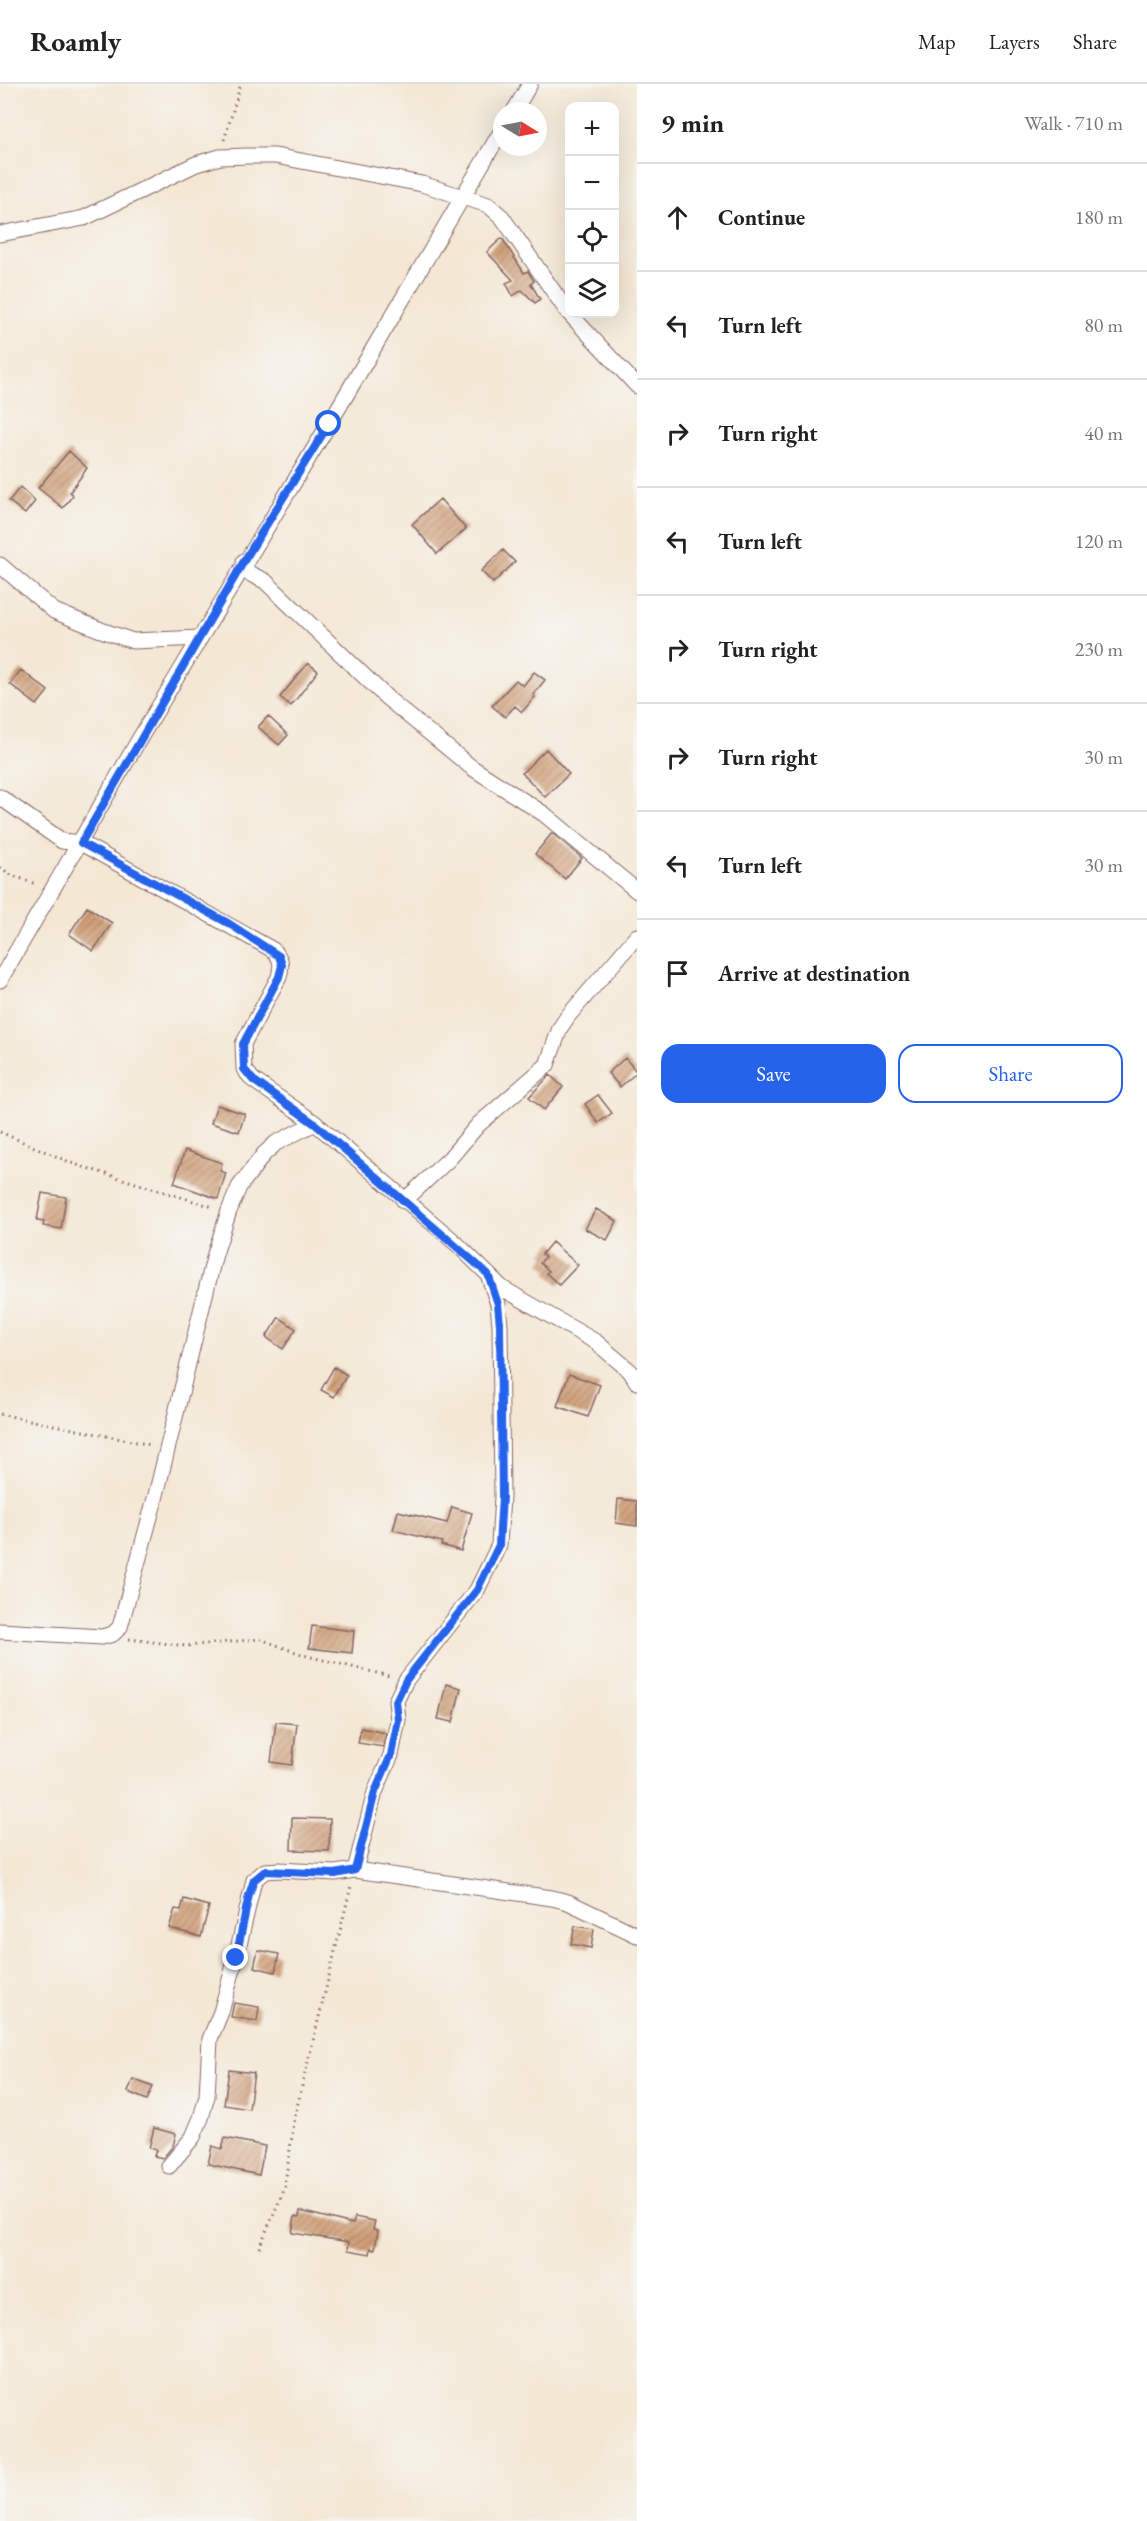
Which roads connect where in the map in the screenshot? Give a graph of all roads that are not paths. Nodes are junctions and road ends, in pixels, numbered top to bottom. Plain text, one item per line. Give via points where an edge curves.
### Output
1 (530, 84) edge
2 (519, 102) edge
3 (493, 145) edge
4 (462, 195) junction
5 (0, 234) edge
6 (637, 386) edge
7 (244, 561) junction
8 (0, 565) edge
9 (200, 639) junction
10 (0, 797) edge
11 (81, 843) junction
12 (637, 891) edge
13 (637, 936) edge
14 (0, 980) edge
15 (315, 1124) junction
16 (404, 1200) junction
17 (488, 1274) junction
18 (635, 1373) edge
19 (0, 1630) edge
20 (355, 1870) junction
21 (637, 1935) edge
22 (169, 2166) dead end

1 - 2 street
3 - 4 street
4 - 5 street via 275,156 220,157 196,164 84,218
4 - 6 street via 488,205 502,217 567,311
4 - 7 street
7 - 9 street
7 - 12 street via 248,573 265,581 387,698 471,767 544,814
8 - 9 street via 54,611 101,630 133,641
9 - 11 street
10 - 11 street via 62,841
11 - 14 street
11 - 15 street via 228,923 279,956 279,977 243,1044 244,1069 253,1080
13 - 16 street via 568,1016 547,1065 478,1125 449,1159
15 - 16 street
15 - 19 street via 276,1143 264,1154 240,1187 229,1211 125,1613 113,1634 102,1637
16 - 17 street
17 - 18 street via 502,1288 596,1342
17 - 20 street via 500,1325 499,1545 477,1590 406,1680 396,1701 398,1720 391,1755 375,1792
20 - 21 street via 552,1898
20 - 22 street via 335,1874 265,1871 254,1880 230,1979 210,2039 207,2096 201,2118 193,2137

